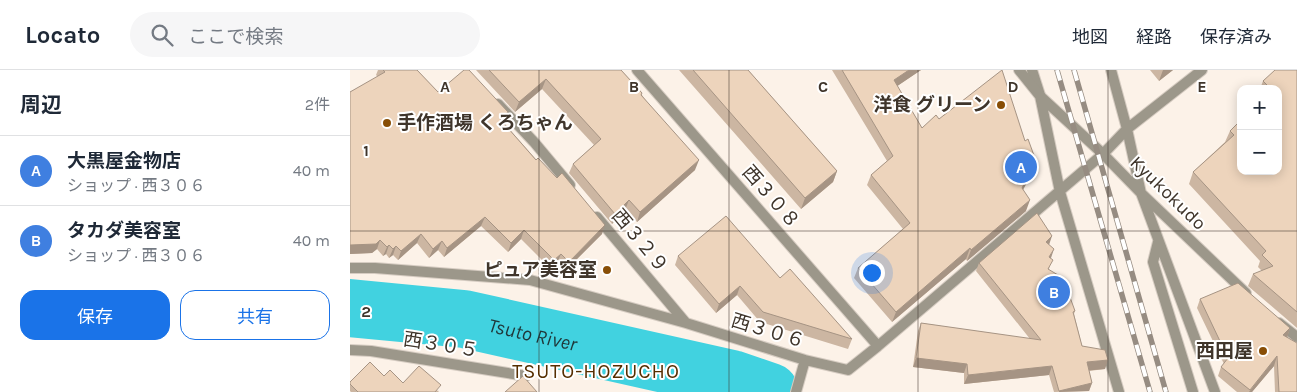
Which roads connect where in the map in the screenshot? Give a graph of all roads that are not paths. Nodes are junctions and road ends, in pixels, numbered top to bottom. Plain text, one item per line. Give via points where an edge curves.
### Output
1 (637, 70) edge
2 (1019, 70) edge
3 (1032, 70) edge
4 (1111, 70) edge
5 (1202, 70) edge
6 (1040, 96) junction
7 (494, 99) edge
8 (1127, 129) junction
9 (1103, 154) junction
10 (1060, 192) junction
11 (1141, 193) junction
12 (578, 195) edge
13 (591, 210) edge
14 (1158, 241) junction
15 (350, 268) edge
16 (1255, 302) edge
17 (1270, 315) edge
18 (686, 323) junction
19 (1297, 337) edge
20 (878, 346) junction
21 (350, 350) edge
22 (805, 360) junction
23 (526, 376) edge
24 (796, 392) edge
25 (1118, 392) edge
26 (1193, 392) edge
27 (1215, 392) edge

1 - 20 street, 西３０８
2 - 6 street, Kyukokudo
3 - 6 street
4 - 8 street
5 - 8 street, 西３０６
6 - 9 street, Kyukokudo
6 - 10 street
7 - 12 street
8 - 9 street, 西３０６
8 - 11 street
9 - 10 street, 西３０６
9 - 11 street, Kyukokudo
10 - 20 street, 西３０６
10 - 25 street
11 - 14 street
11 - 16 street, Kyukokudo
13 - 18 street, 西３２９
14 - 26 street via 1153,262
14 - 27 street
15 - 18 street, 西３０６ via 530,280
17 - 19 street
18 - 22 street, 西３０６
20 - 22 street, 西３０６ via 848,370
21 - 23 street, 西３０５
22 - 24 street

